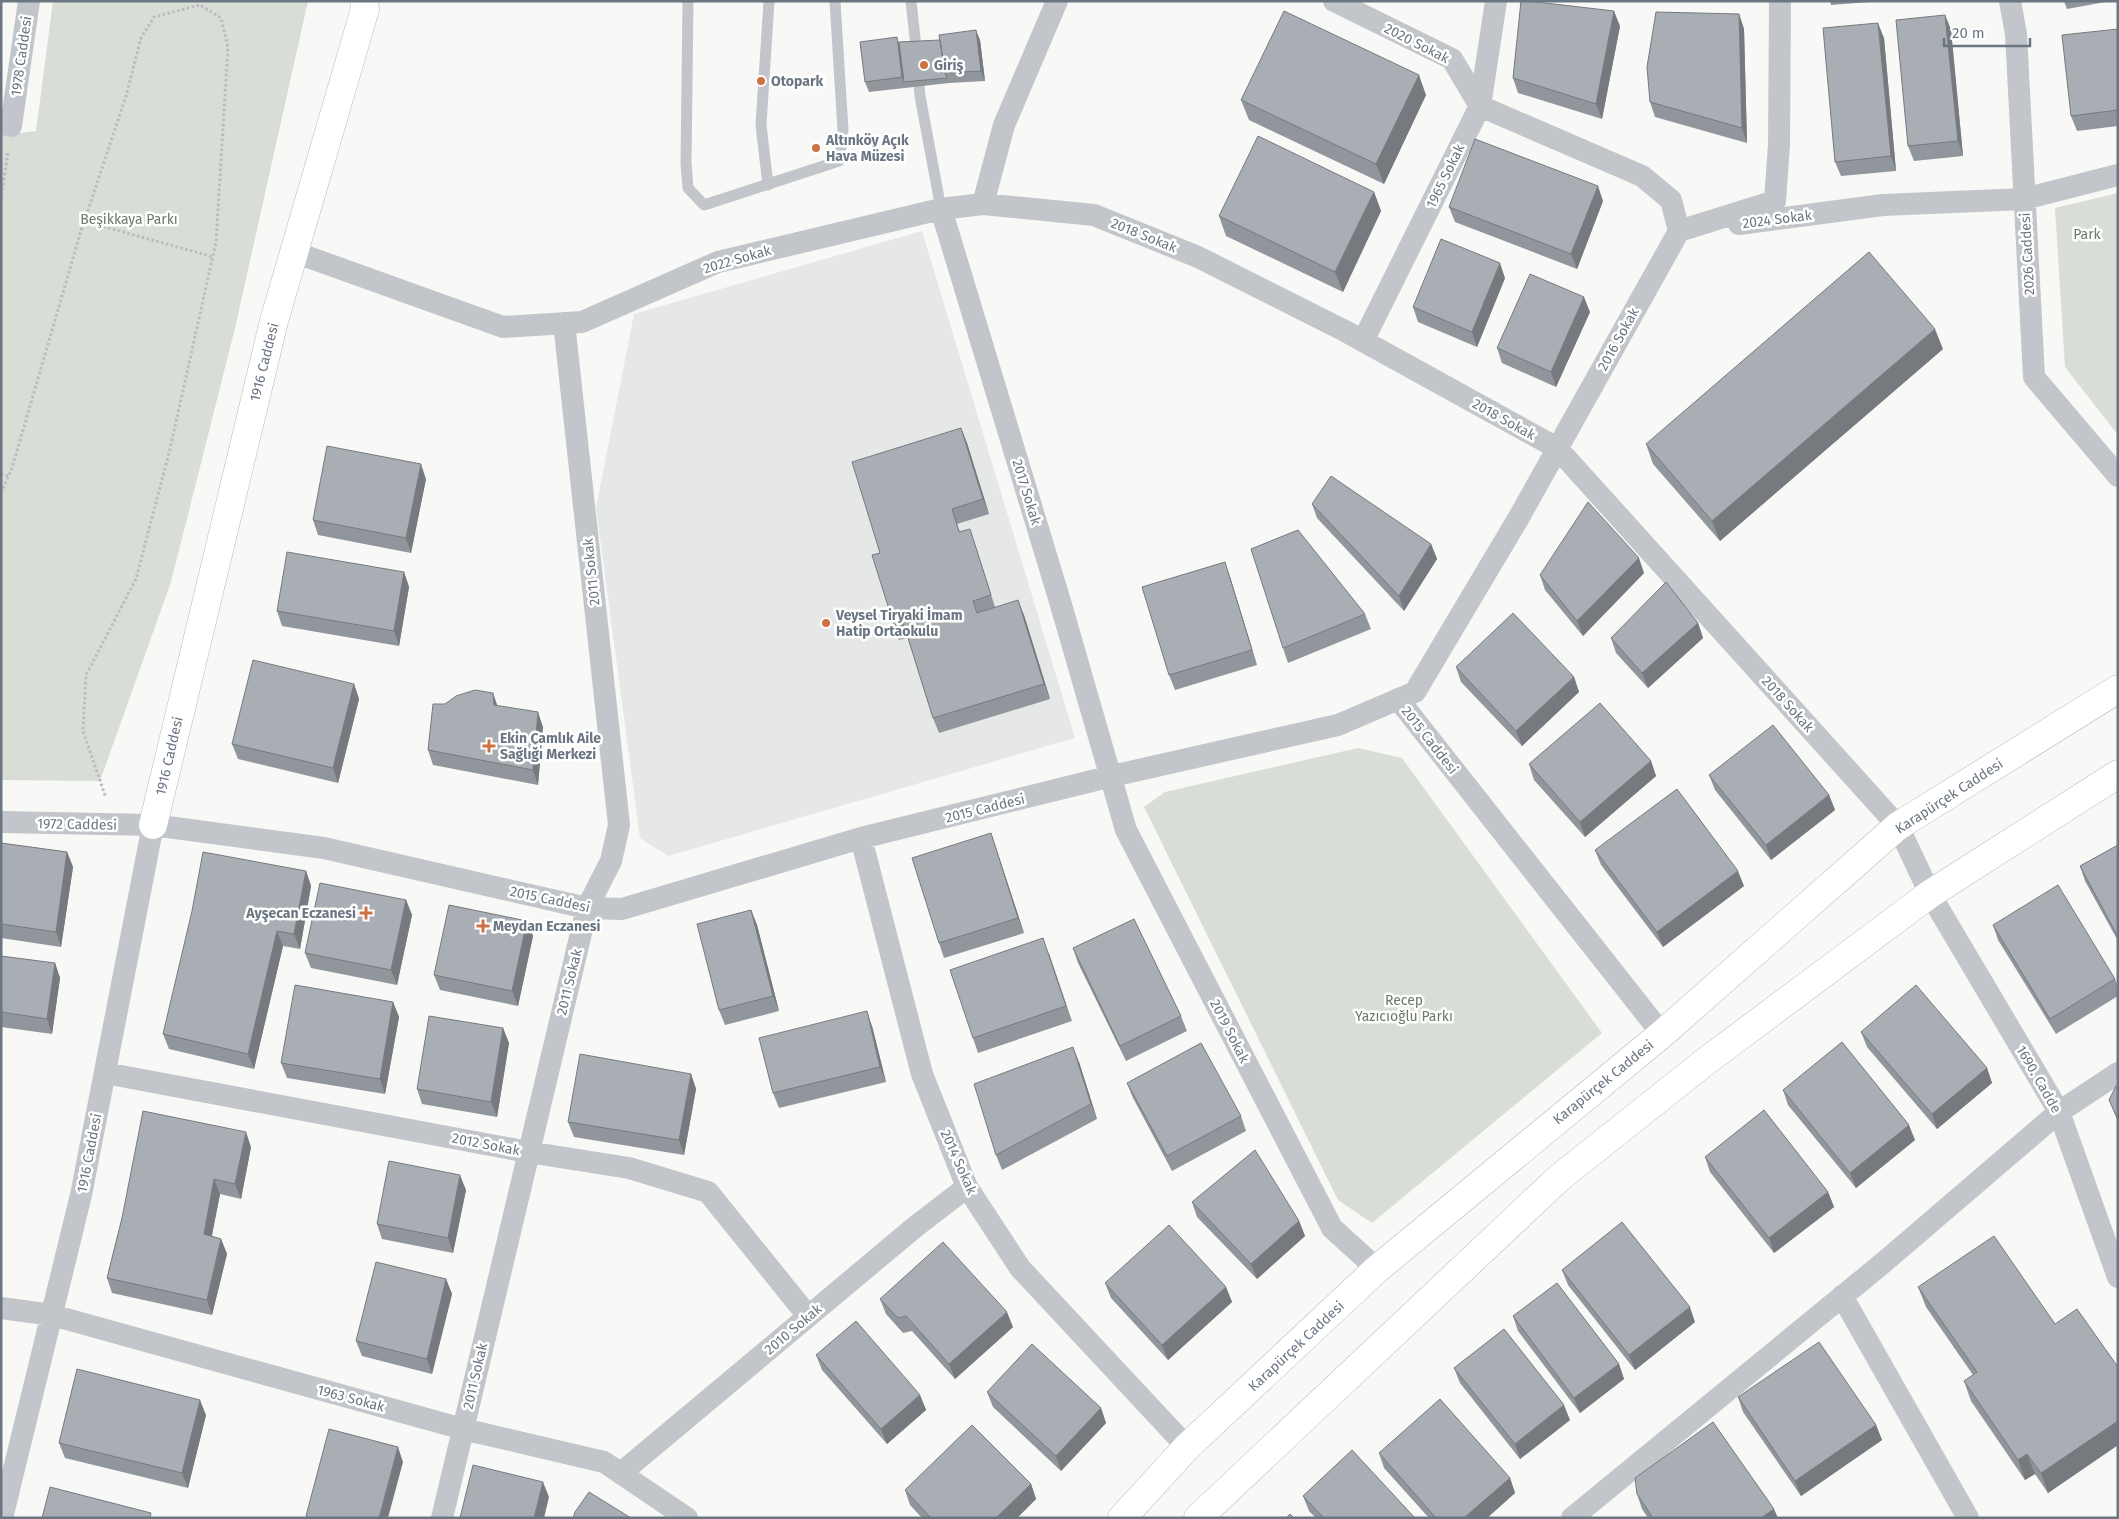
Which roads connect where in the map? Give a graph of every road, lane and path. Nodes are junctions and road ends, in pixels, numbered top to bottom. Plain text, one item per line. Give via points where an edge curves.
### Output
1 (29, 1) edge
2 (364, 1) edge
3 (688, 1) edge
4 (768, 1) edge
5 (835, 1) edge
6 (911, 1) edge
7 (1057, 1) edge
8 (1334, 1) edge
9 (1496, 1) edge
10 (1780, 1) edge
11 (2010, 1) edge
12 (1480, 106) junction
13 (6, 124) edge
14 (2118, 175) edge
15 (768, 185) junction
16 (2024, 199) junction
17 (1, 200) edge
18 (983, 204) junction
19 (941, 208) junction
20 (84, 222) junction
21 (1679, 231) junction
22 (294, 252) junction
23 (213, 257) junction
24 (564, 323) junction
25 (1363, 341) junction
26 (1557, 448) junction
27 (1, 474) edge
28 (8, 476) junction
29 (2118, 476) edge
30 (1, 492) edge
31 (2118, 689) edge
32 (1398, 699) junction
33 (2118, 774) edge
34 (1112, 776) junction
35 (1, 822) edge
36 (115, 824) junction
37 (153, 825) junction
38 (1898, 826) junction
39 (862, 838) junction
40 (1930, 894) junction
41 (587, 908) junction
42 (1662, 1034) junction
43 (105, 1073) junction
44 (2118, 1073) edge
45 (2058, 1112) junction
46 (528, 1152) junction
47 (967, 1187) junction
48 (1377, 1269) junction
49 (2118, 1277) edge
50 (1842, 1296) junction
51 (1, 1308) edge
52 (52, 1315) junction
53 (808, 1316) junction
54 (463, 1429) junction
55 (1188, 1447) junction
56 (621, 1473) junction
57 (2, 1518) edge
58 (442, 1518) edge
59 (687, 1518) edge
60 (1122, 1518) edge
61 (1198, 1518) edge
62 (1572, 1518) edge
63 (1968, 1518) edge

1 - 13 street, 1978 Caddesi
2 - 22 main road, 1916 Caddesi
3 - 15 lane via 688,188 704,205
4 - 15 lane via 761,125
5 - 15 lane via 842,130 839,161
6 - 19 lane via 920,96
7 - 18 street via 1004,125
8 - 12 street, 2020 Sokak via 1452,59
9 - 12 street, 1965 Sokak
10 - 21 street via 1779,145 1775,202
11 - 16 street, 2026 Caddesi via 2016,34
12 - 21 street via 1642,176 1670,200
12 - 25 street, 1965 Sokak
13 - 17 path
14 - 16 street, 2024 Sokak
16 - 21 street, 2024 Sokak via 1884,205
16 - 29 street, 2026 Caddesi via 2034,377
18 - 19 street, 2022 Sokak
18 - 25 street, 2018 Sokak via 1094,215 1198,257
19 - 24 street, 2022 Sokak via 718,262 582,322
19 - 34 street, 2017 Sokak
20 - 23 path
20 - 23 path via 126,96 141,38 154,17 200,5 221,18 228,47
20 - 28 path
21 - 26 street, 2016 Sokak
22 - 24 street, 2022 Sokak via 503,327
22 - 37 main road, 1916 Caddesi via 271,331
23 - 36 path via 170,449 136,579 86,675 82,731
24 - 41 street, 2011 Sokak via 619,825 611,861
25 - 26 street, 2018 Sokak
26 - 32 street, 2016 Sokak via 1415,692
26 - 38 street, 2018 Sokak
27 - 28 path
28 - 30 path
31 - 38 main road, Karapürçek Caddesi
32 - 34 street, 2015 Caddesi via 1338,725
32 - 42 street, 2015 Caddesi
33 - 40 main road
34 - 39 street, 2015 Caddesi
34 - 48 street, 2019 Sokak via 1126,830 1332,1228
35 - 36 street, 1972 Caddesi
36 - 37 street, 1972 Caddesi
37 - 41 street, 2015 Caddesi via 324,848
37 - 43 street, 1916 Caddesi
38 - 40 street, 2018 Sokak
38 - 42 main road, Karapürçek Caddesi
39 - 41 street, 2015 Caddesi via 622,910
39 - 47 street, 2014 Sokak via 922,1074
40 - 45 street, 1690. Cadde
40 - 61 main road via 1705,1062 1560,1178
41 - 46 street, 2011 Sokak
42 - 48 main road, Karapürçek Caddesi
43 - 46 street, 2012 Sokak
43 - 52 street, 1916 Caddesi via 81,1195
44 - 45 street
45 - 49 street, 1690. Cadde
45 - 50 street
46 - 53 street, 2012 Sokak via 629,1168 708,1192
46 - 54 street, 2011 Sokak
47 - 53 street, 2010 Sokak
47 - 55 street, 2014 Sokak via 1020,1268
48 - 55 main road, Karapürçek Caddesi
50 - 62 street
50 - 63 street
51 - 52 street, 1963 Sokak
52 - 54 street, 1963 Sokak
52 - 57 street, 1916 Caddesi
53 - 56 street, 2010 Sokak
54 - 56 street, 1963 Sokak via 604,1462
54 - 58 street, 2011 Sokak
55 - 60 main road, Karapürçek Caddesi
56 - 59 street, 1963 Sokak

